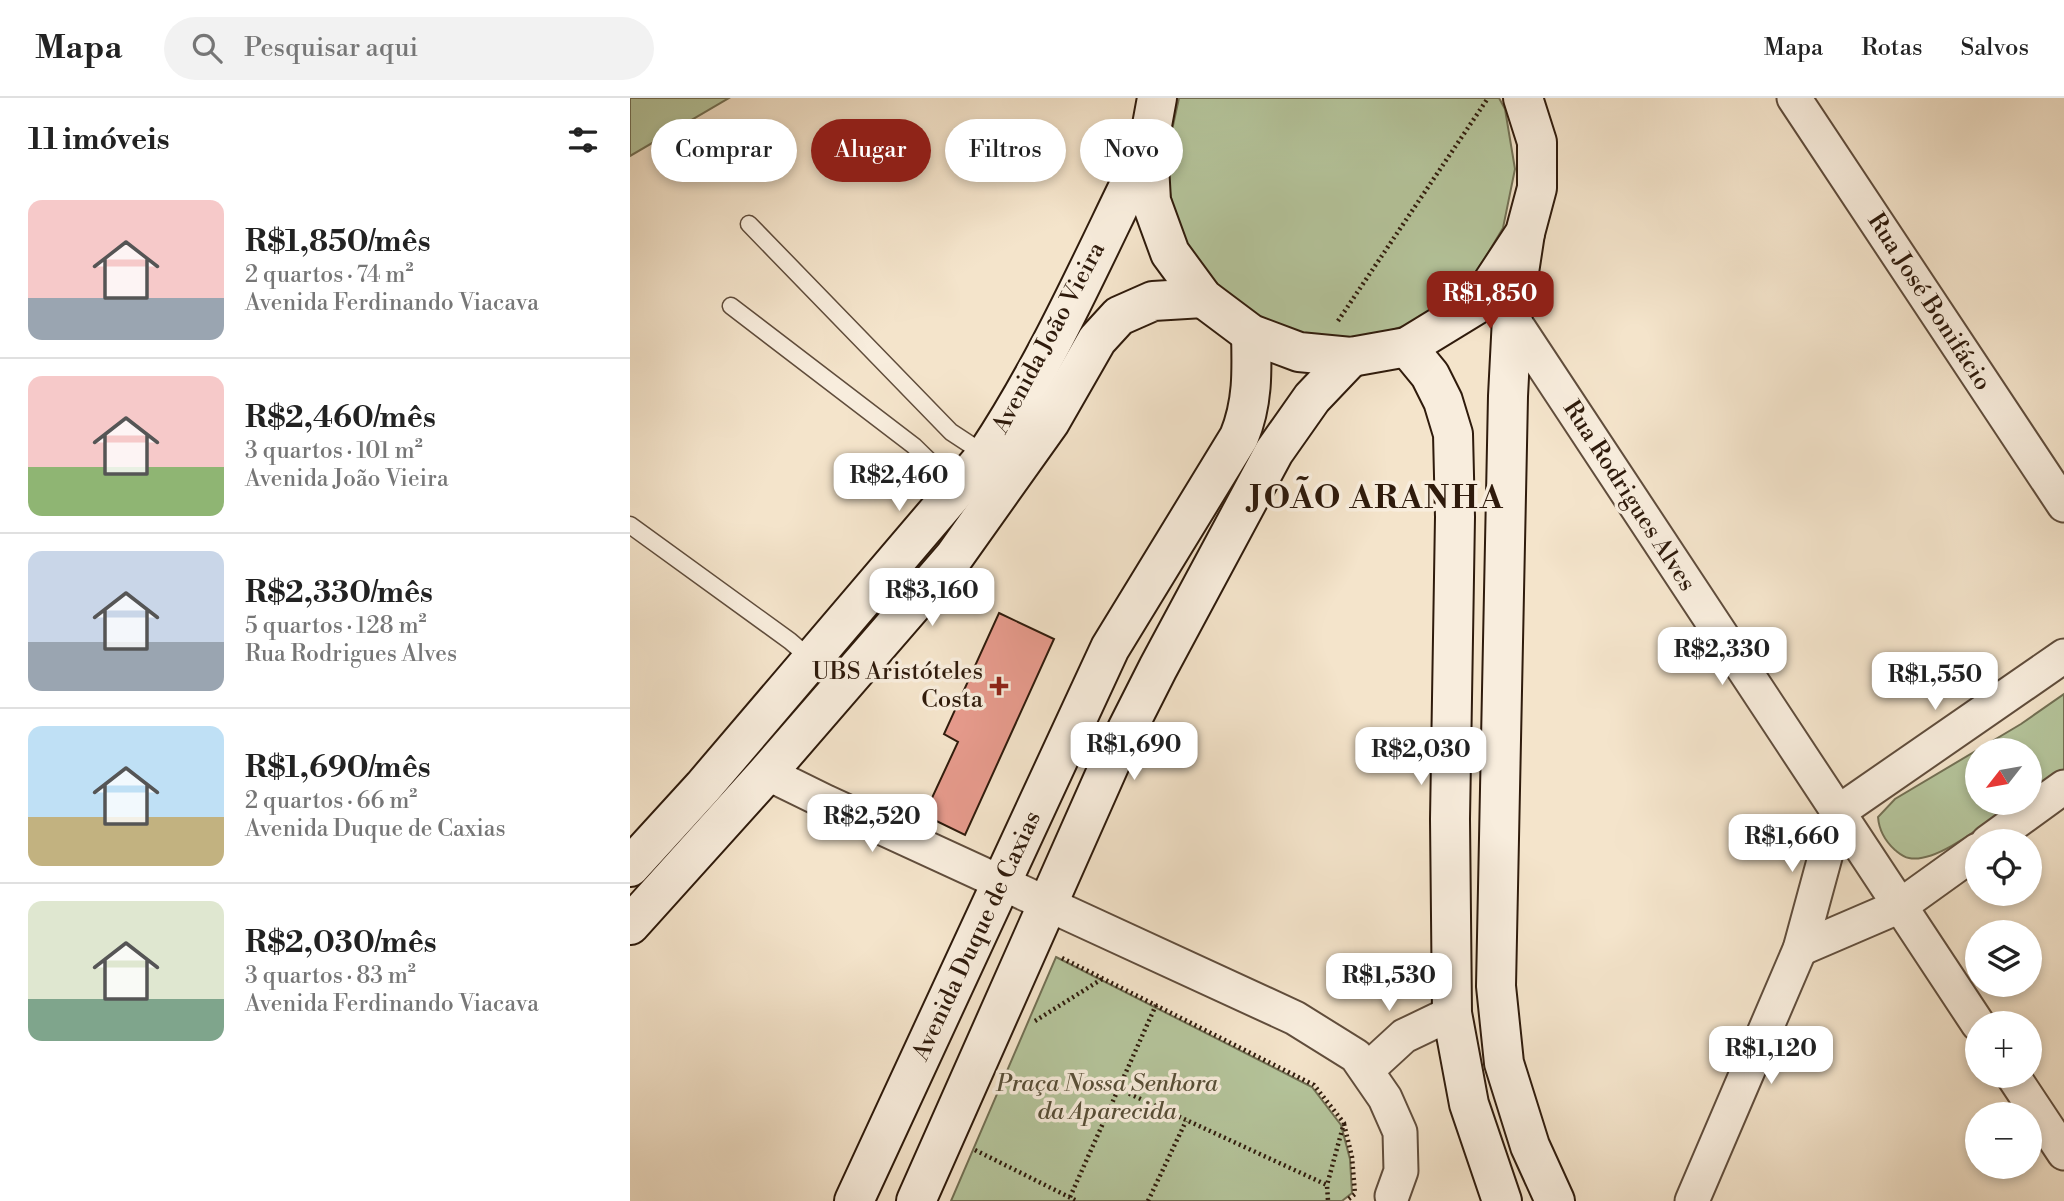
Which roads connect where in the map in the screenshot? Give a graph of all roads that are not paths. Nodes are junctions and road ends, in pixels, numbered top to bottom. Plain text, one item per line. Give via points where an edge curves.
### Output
1 (1157, 98) edge
2 (1522, 98) edge
3 (1543, 98) edge
4 (1794, 98) edge
5 (1153, 119) edge
6 (1537, 142) junction
7 (1131, 182) edge
8 (1150, 182) edge
9 (749, 224) dead end
10 (1525, 233) junction
11 (1203, 298) junction
12 (731, 306) dead end
13 (1512, 318) junction
14 (1251, 334) junction
15 (1408, 347) junction
16 (1334, 356) junction
17 (986, 455) junction
18 (959, 490) junction
19 (2064, 505) edge
20 (630, 525) edge
21 (2064, 656) edge
22 (812, 660) junction
23 (767, 773) junction
24 (2064, 787) edge
25 (1837, 813) junction
26 (2007, 829) edge
27 (1965, 859) edge
28 (630, 867) edge
29 (1002, 884) junction
30 (1049, 904) junction
31 (1900, 906) junction
32 (630, 925) edge
33 (1800, 950) junction
34 (1969, 1011) edge
35 (1452, 1013) junction
36 (1367, 1070) junction
37 (2021, 1088) edge
38 (2064, 1153) edge
39 (1394, 1200) edge
40 (854, 1201) edge
41 (916, 1201) edge
42 (1502, 1201) edge
43 (1555, 1201) edge
44 (1692, 1201) edge

1 - 5 street
2 - 6 street
3 - 6 street
4 - 19 street, Rua José Bonifácio
6 - 10 street via 1537,188
7 - 17 street, Avenida João Vieira via 1049,350
8 - 11 street via 1151,201 1170,253
9 - 17 lane via 951,432
10 - 13 street
10 - 15 street via 1479,303
11 - 14 street
11 - 23 street, Avenida João Vieira via 1153,301 1119,316 1097,340 1050,422 954,557
12 - 18 lane via 914,446
13 - 25 street, Rua Rodrigues Alves
13 - 43 street via 1496,986 1504,1063 1530,1146
14 - 16 street via 1299,352
14 - 29 street, Avenida Duque de Caxias via 1253,385 1238,437 1110,648
15 - 16 street
15 - 35 street via 1430,375 1453,434
16 - 30 street, Avenida Duque de Caxias via 1274,452 1112,759
17 - 18 street, Avenida João Vieira
18 - 22 street, Avenida João Vieira
20 - 22 lane
21 - 25 street
22 - 28 street, Avenida João Vieira
23 - 29 street
23 - 32 street, Avenida João Vieira
24 - 26 street
25 - 31 street, Rua Rodrigues Alves
25 - 33 street
27 - 31 street
29 - 30 street
29 - 40 street, Avenida Duque de Caxias
30 - 36 street via 1295,1018 1356,1056
30 - 41 street, Avenida Duque de Caxias
31 - 33 street
31 - 34 street, Rua Rodrigues Alves
33 - 44 street
35 - 36 street via 1404,1036
35 - 42 street via 1469,1104
36 - 39 street via 1400,1132 1401,1171
37 - 38 street

